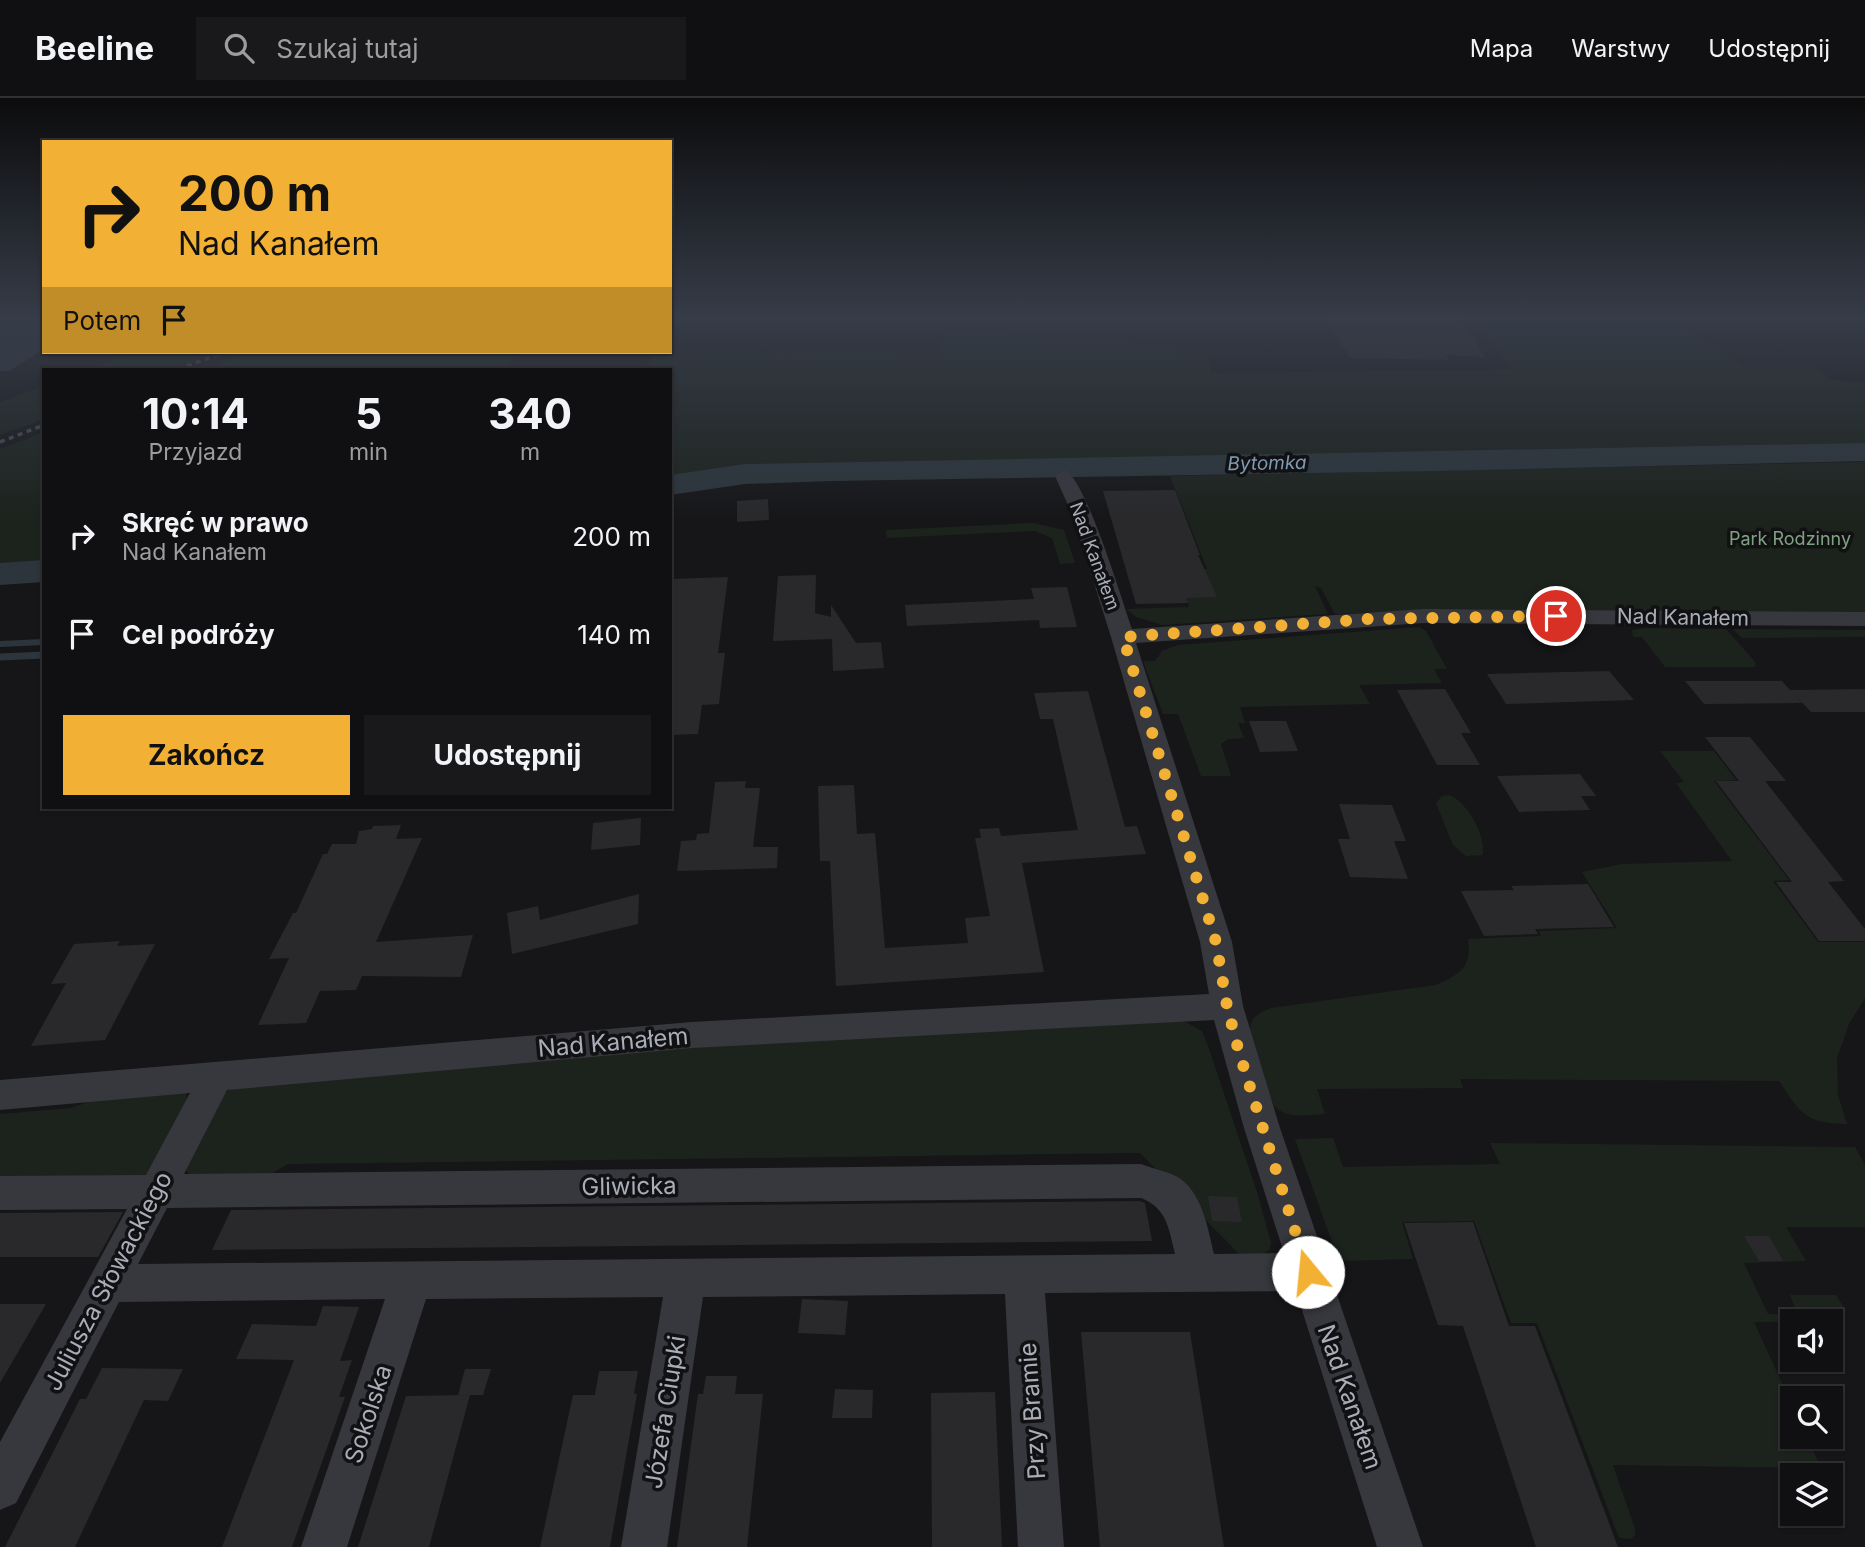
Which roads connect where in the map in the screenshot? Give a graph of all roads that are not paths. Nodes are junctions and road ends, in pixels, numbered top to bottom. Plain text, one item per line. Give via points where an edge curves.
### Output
1 (1063, 476) dead end
2 (1865, 619) edge
3 (1123, 637) junction
4 (1227, 1006) junction
5 (217, 1076) junction
6 (0, 1095) edge
7 (156, 1191) junction
8 (0, 1192) edge
9 (1199, 1272) junction
10 (1308, 1272) junction
11 (1024, 1274) junction
12 (686, 1277) junction
13 (412, 1280) junction
14 (107, 1283) junction
15 (0, 1487) edge
16 (324, 1547) edge
17 (644, 1547) edge
18 (1041, 1547) edge
19 (1400, 1547) edge

1 - 3 street, Nad Kanałem via 1082,514
2 - 3 street, Nad Kanałem via 1424,617
3 - 4 street, Nad Kanałem via 1216,942
4 - 5 street, Nad Kanałem via 692,1035
4 - 10 street, Nad Kanałem
5 - 6 street, Nad Kanałem
5 - 7 street, Juliusza Słowackiego
7 - 8 street, Gliwicka
7 - 9 street, Gliwicka via 1141,1181 1168,1191 1184,1212
7 - 14 street, Juliusza Słowackiego
9 - 10 street
9 - 11 street
10 - 19 street, Nad Kanałem
11 - 12 street
11 - 18 street, Przy Bramie
12 - 13 street
12 - 17 street, Józefa Ciupki
13 - 14 street
13 - 16 street, Sokolska
14 - 15 street, Juliusza Słowackiego

